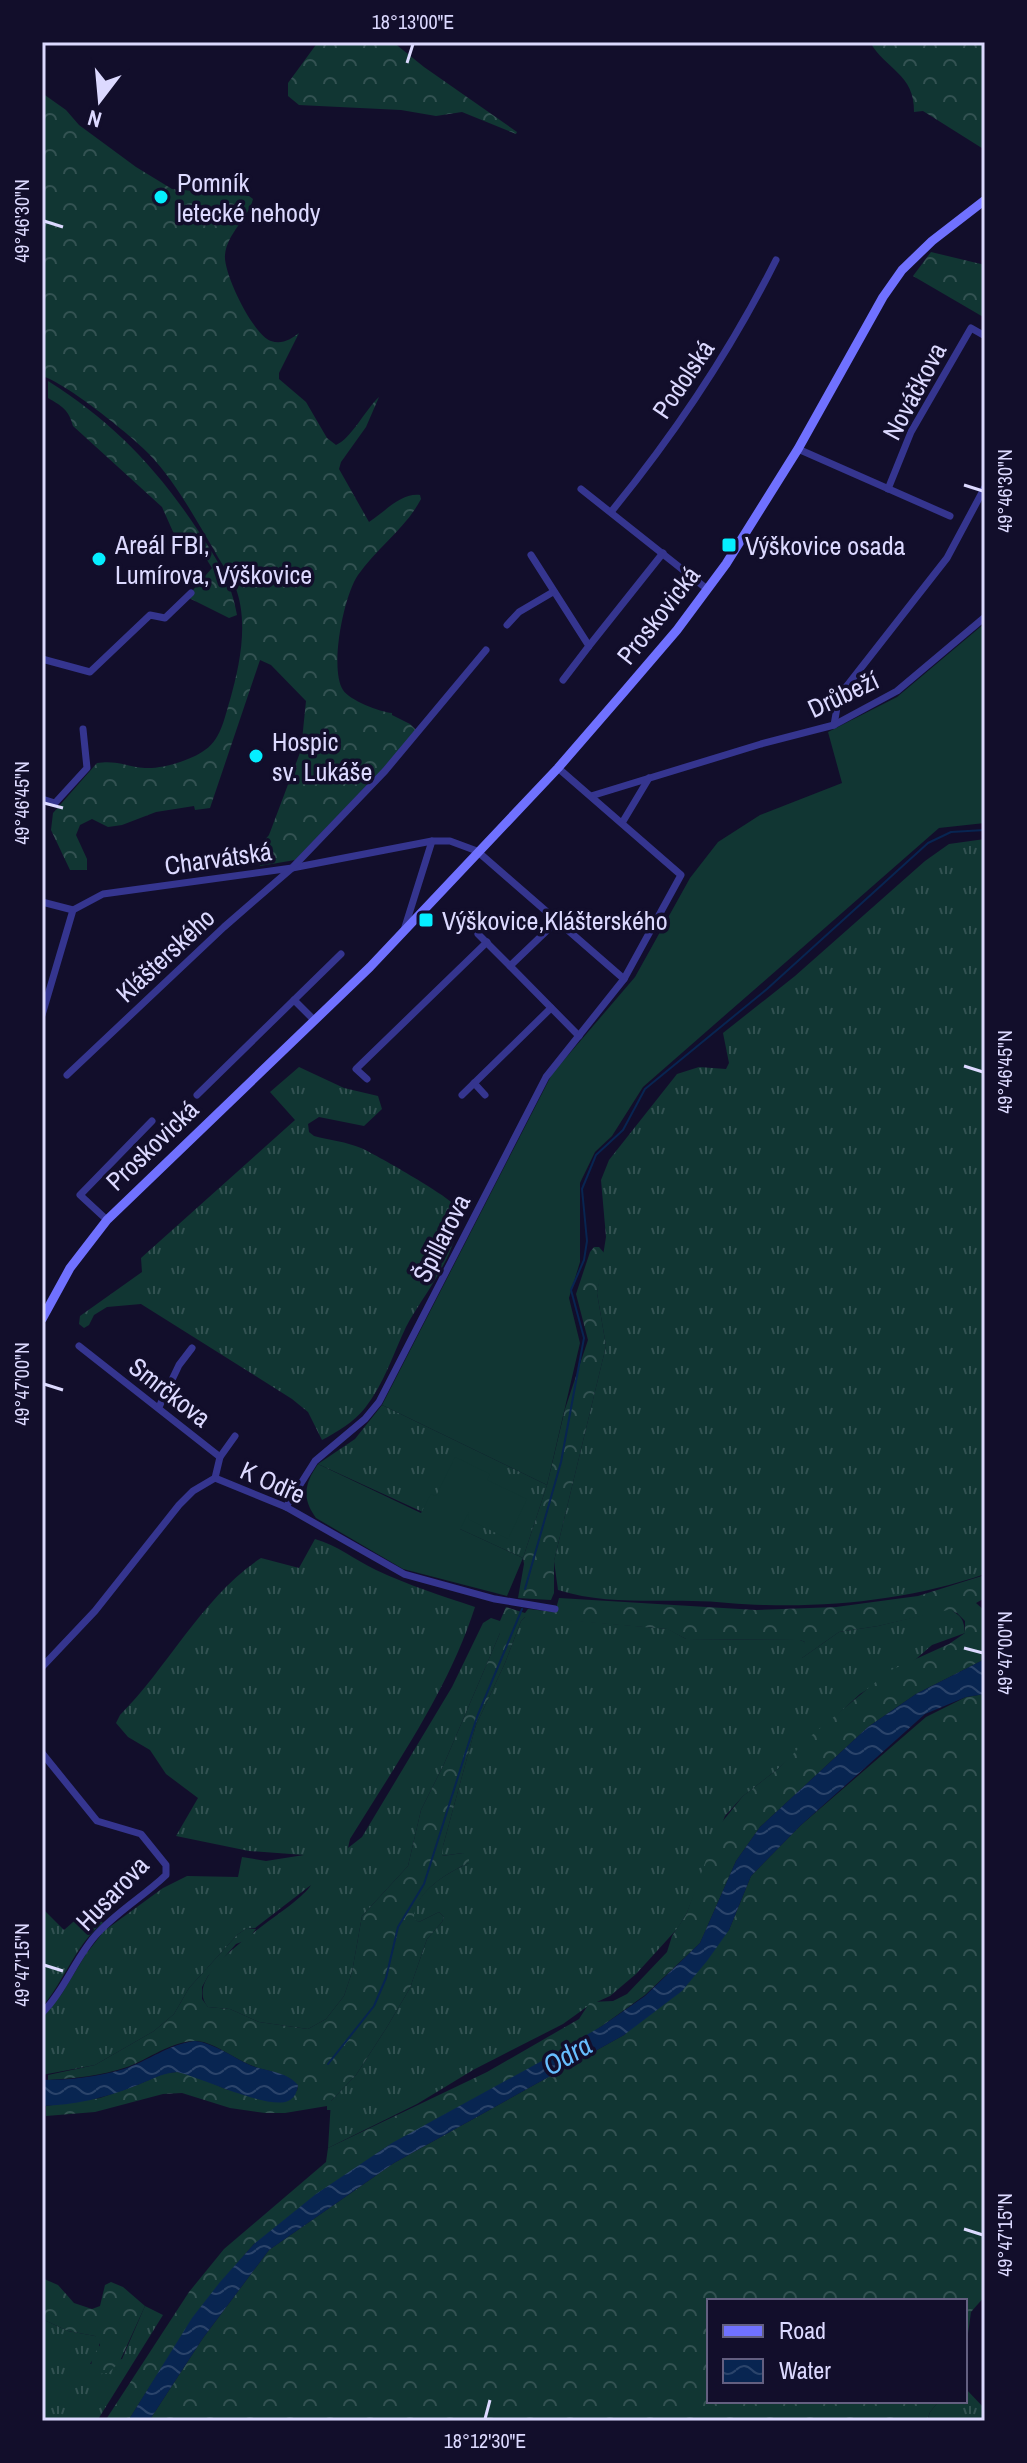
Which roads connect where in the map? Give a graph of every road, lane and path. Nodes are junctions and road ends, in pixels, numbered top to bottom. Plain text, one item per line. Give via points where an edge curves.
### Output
1 (985, 200) edge
2 (776, 260) dead end
3 (985, 336) edge
4 (798, 449) junction
5 (985, 487) edge
6 (581, 489) dead end
7 (888, 489) junction
8 (611, 512) junction
9 (950, 516) dead end
10 (663, 553) junction
11 (531, 555) dead end
12 (707, 589) junction
13 (553, 592) junction
14 (191, 593) dead end
15 (985, 617) edge
16 (507, 625) dead end
17 (589, 646) junction
18 (486, 650) dead end
19 (42, 659) edge
20 (563, 680) dead end
21 (834, 725) junction
22 (83, 729) dead end
23 (558, 768) junction
24 (649, 778) junction
25 (591, 796) junction
26 (42, 799) edge
27 (622, 823) junction
28 (432, 841) junction
29 (477, 851) junction
30 (292, 868) junction
31 (42, 902) edge
32 (73, 910) junction
33 (557, 921) junction
34 (404, 930) junction
35 (478, 934) dead end
36 (487, 942) junction
37 (341, 954) dead end
38 (510, 966) junction
39 (624, 979) junction
40 (294, 1000) junction
41 (551, 1008) junction
42 (42, 1015) edge
43 (313, 1019) junction
44 (579, 1036) junction
45 (67, 1075) dead end
46 (367, 1079) dead end
47 (474, 1083) junction
48 (197, 1095) dead end
49 (462, 1095) dead end
50 (485, 1095) dead end
51 (152, 1121) dead end
52 (107, 1220) junction
53 (42, 1319) edge
54 (79, 1346) dead end
55 (192, 1348) dead end
56 (159, 1407) junction
57 (235, 1436) dead end
58 (220, 1457) junction
59 (215, 1478) junction
60 (286, 1507) junction
61 (555, 1609) dead end
62 (42, 1667) edge
63 (42, 1753) edge
64 (42, 2013) edge

1 - 4 street, Proskovická via 902,270
2 - 8 street, Podolská via 747,319
3 - 7 street, Nováčkova via 971,328 911,432
4 - 7 street
4 - 12 street, Proskovická
5 - 21 street via 947,558 839,696
6 - 8 street
7 - 9 street
8 - 10 street
10 - 12 street
10 - 17 street
11 - 13 street
12 - 23 street, Proskovická
13 - 16 street
13 - 17 street
14 - 19 street via 165,618 150,615 90,672
15 - 21 street, Drůbeží via 897,691
17 - 20 street
18 - 30 street, Klášterského via 385,771
21 - 24 street, Drůbeží
22 - 26 street via 87,768 55,803
23 - 25 street, Špillarova
23 - 29 street, Proskovická
24 - 25 street, Drůbeží
24 - 27 street
25 - 27 street, Špillarova
27 - 39 street, Špillarova via 681,875
28 - 29 street, Charvátská
28 - 30 street, Charvátská
28 - 34 street
29 - 33 street
29 - 34 street, Proskovická
30 - 32 street, Charvátská via 103,894
30 - 45 street, Klášterského
31 - 32 street
32 - 42 street
33 - 38 street
33 - 39 street
34 - 43 street, Proskovická
35 - 36 street
36 - 38 street
36 - 46 street via 356,1069
37 - 40 street, Proskovická
38 - 41 street
39 - 44 street, Špillarova
40 - 43 street
40 - 48 street, Proskovická
41 - 44 street
41 - 47 street
43 - 52 street, Proskovická
44 - 60 street, Špillarova via 546,1077 379,1402 315,1461
47 - 49 street
47 - 50 street
51 - 52 street via 80,1195
52 - 53 street, Proskovická via 70,1268
54 - 56 street, Smrčkova
55 - 56 street
56 - 58 street, Smrčkova
57 - 58 street
58 - 59 street, Smrčkova
59 - 60 street, K Odře
59 - 62 street, K Odře via 179,1505 95,1611
60 - 61 street, K Odře via 404,1574
63 - 64 street, Husarova via 97,1821 141,1834 166,1865 166,1875 93,1938

